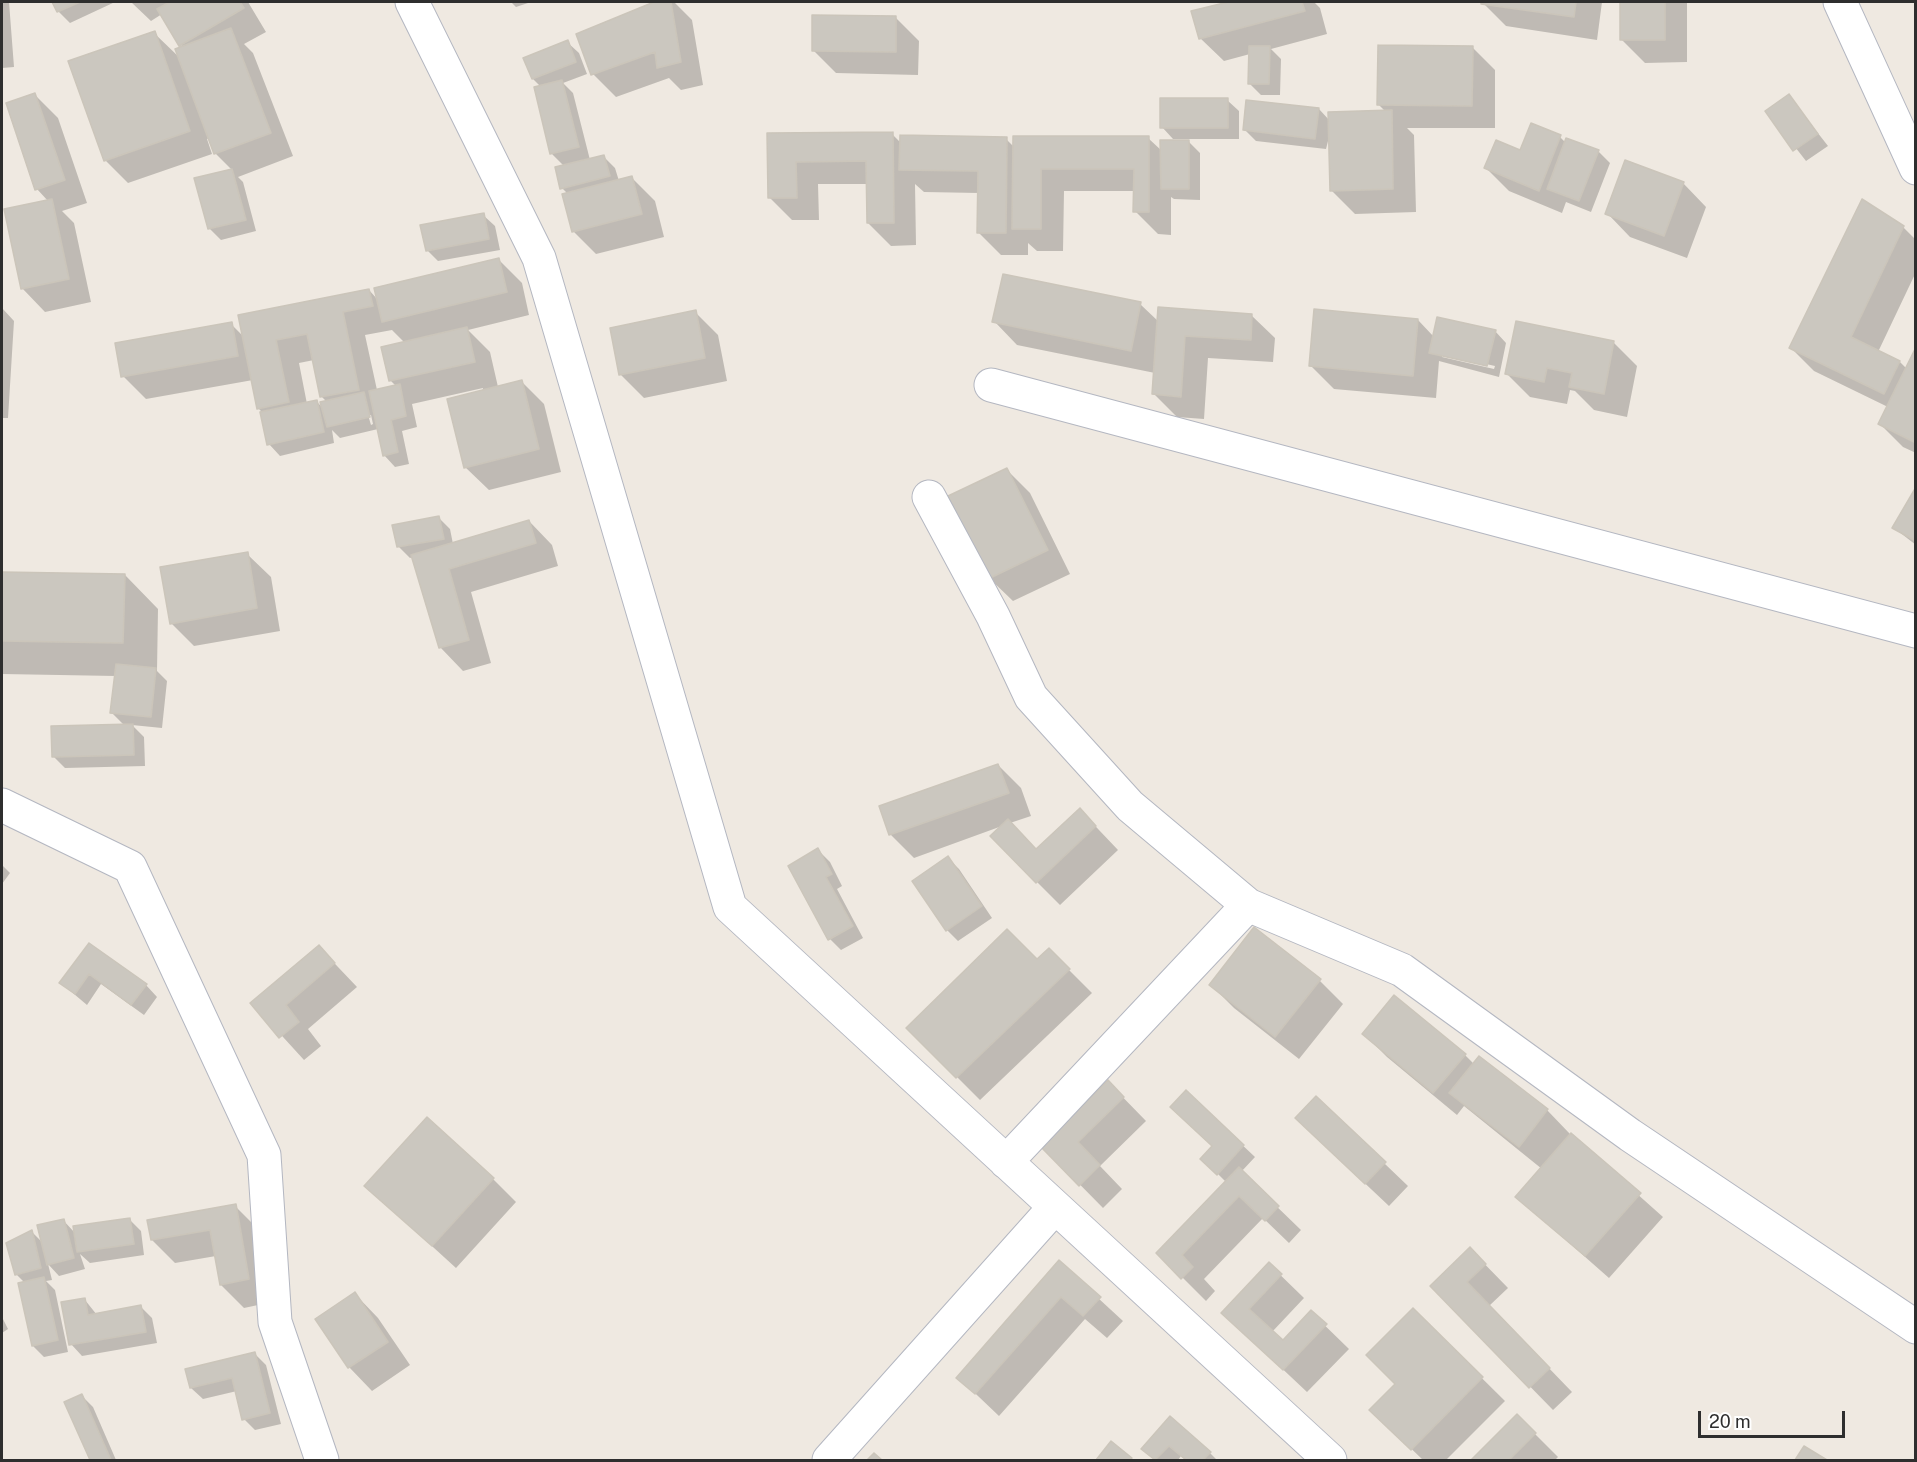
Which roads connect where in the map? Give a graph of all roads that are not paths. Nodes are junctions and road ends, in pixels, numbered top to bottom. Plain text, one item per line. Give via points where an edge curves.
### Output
1 (412, 2) edge
2 (1840, 2) edge
3 (1916, 168) edge
4 (991, 385) dead end
5 (929, 497) dead end
6 (1916, 631) edge
7 (2, 805) edge
8 (1248, 904) junction
9 (1006, 1162) junction
10 (1055, 1207) junction
11 (1916, 1327) edge
12 (322, 1461) edge
13 (829, 1461) edge
14 (1330, 1461) edge

1 - 9 street via 539,258 730,907
2 - 3 street
4 - 6 street
5 - 8 street via 1031,697 1130,806
7 - 12 street via 130,867 264,1155 274,1322
8 - 9 street
8 - 11 street via 1402,970 1630,1135
9 - 10 street
10 - 13 street
10 - 14 street

